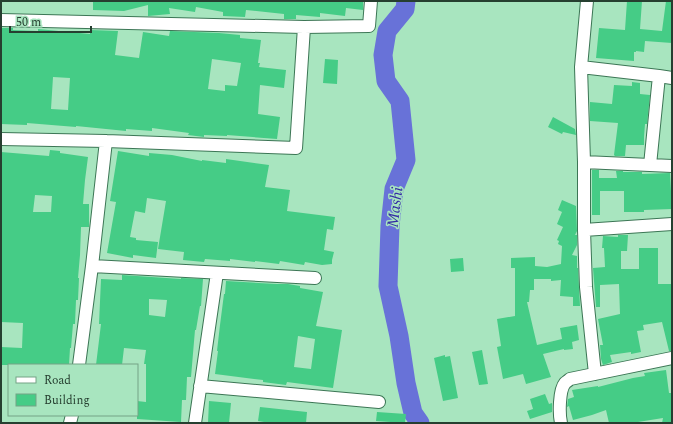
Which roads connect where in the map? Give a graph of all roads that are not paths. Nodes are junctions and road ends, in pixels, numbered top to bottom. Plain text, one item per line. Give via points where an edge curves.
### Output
1 (371, 1) edge
2 (587, 1) edge
3 (1, 20) edge
4 (304, 27) junction
5 (581, 67) junction
6 (659, 76) junction
7 (672, 78) edge
8 (1, 139) edge
9 (106, 141) junction
10 (584, 162) junction
11 (650, 165) junction
12 (672, 166) edge
13 (672, 224) edge
14 (584, 230) junction
15 (92, 266) junction
16 (217, 273) junction
17 (315, 278) dead end
18 (672, 358) edge
19 (78, 364) edge
20 (595, 374) junction
21 (200, 386) junction
22 (379, 402) dead end
23 (195, 423) edge
24 (561, 423) edge

1 - 4 street via 369,26
2 - 5 street
3 - 4 street
4 - 9 street via 296,148
5 - 6 street
5 - 10 street
6 - 7 street
6 - 11 street
8 - 9 street
9 - 15 street
10 - 11 street
10 - 14 street
11 - 12 street
13 - 14 street
14 - 20 street via 586,287
15 - 16 street
15 - 19 street
16 - 17 street
16 - 21 street
18 - 20 street
20 - 24 street via 570,379 564,384 561,391
21 - 22 street
21 - 23 street

